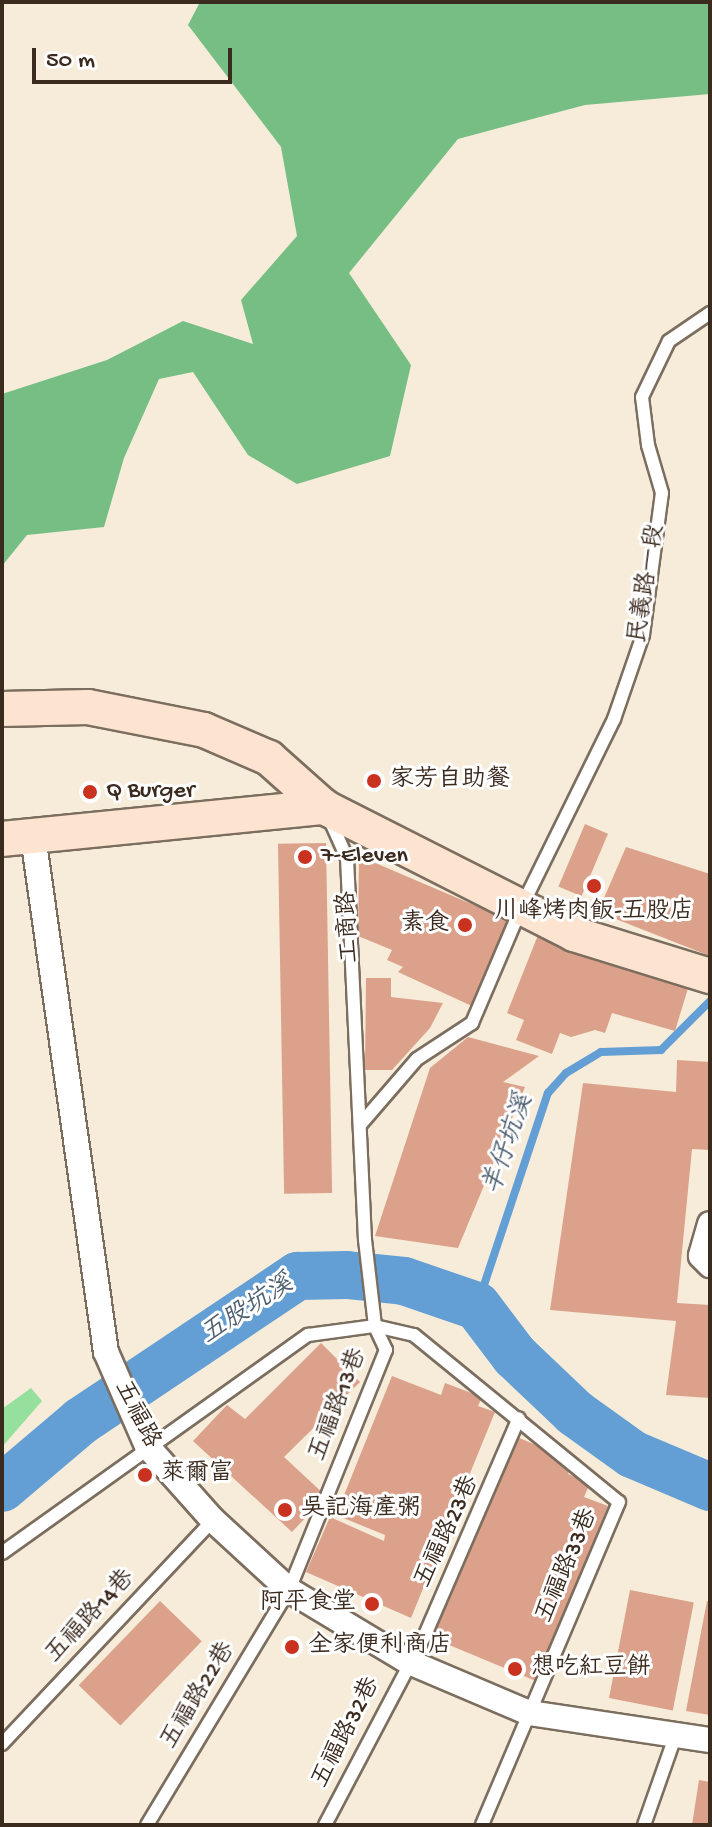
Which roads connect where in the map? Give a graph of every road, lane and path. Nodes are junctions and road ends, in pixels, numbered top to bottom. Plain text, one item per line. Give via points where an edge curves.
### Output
1 (710, 313) edge
2 (2, 709) edge
3 (324, 807) junction
4 (17, 837) edge
5 (521, 908) junction
6 (710, 976) edge
7 (360, 1125) junction
8 (710, 1224) edge
9 (710, 1265) edge
10 (375, 1326) junction
11 (519, 1418) junction
12 (141, 1436) junction
13 (213, 1520) junction
14 (2, 1553) edge
15 (289, 1590) junction
16 (409, 1662) junction
17 (529, 1713) junction
18 (676, 1734) junction
19 (710, 1740) edge
20 (2, 1744) edge
21 (147, 1825) edge
22 (325, 1825) edge
23 (482, 1825) edge
24 (644, 1825) edge

1 - 5 lane, 民義路一段 via 669,341 642,397 662,493 643,635 614,719
2 - 3 main road via 88,707 204,730 269,758
3 - 4 main road
3 - 5 main road
3 - 7 lane, 工商路 via 347,858
4 - 12 street, 五福路 via 106,1352
5 - 6 main road via 574,934
5 - 7 lane, 民義路一段 via 472,1023 417,1059
7 - 10 lane, 工商路
8 - 9 street via 701,1256
10 - 11 lane via 414,1335
10 - 12 lane via 308,1335
10 - 15 lane, 五福路13巷 via 386,1350
11 - 16 lane, 五福路23巷 via 509,1452
11 - 17 lane, 五福路33巷 via 619,1502
12 - 13 street, 五福路
12 - 14 lane
13 - 15 street, 五福路
13 - 20 lane, 五福路14巷
15 - 16 street, 五福路
15 - 21 lane, 五福路22巷
16 - 17 street, 五福路
16 - 22 lane, 五福路32巷
17 - 18 street, 五福路
17 - 23 lane
18 - 19 street, 五福路
18 - 24 lane

